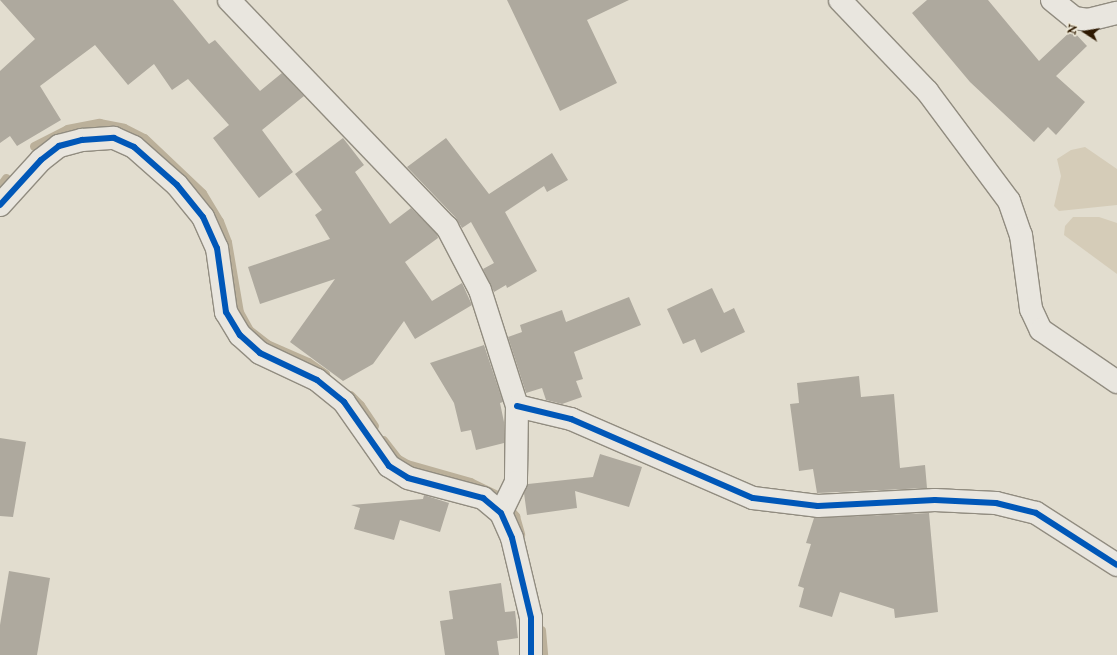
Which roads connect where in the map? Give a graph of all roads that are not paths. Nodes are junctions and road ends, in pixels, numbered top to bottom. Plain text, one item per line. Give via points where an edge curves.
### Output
1 (229, 0) edge
2 (840, 0) edge
3 (1052, 0) edge
4 (1117, 13) edge
5 (0, 205) edge
6 (1117, 382) edge
7 (517, 406) junction
8 (505, 505) junction
9 (1117, 565) edge
10 (531, 655) edge

1 - 7 street via 447,227 480,290
2 - 6 street via 927,91 1009,201 1022,235 1031,309 1041,330
3 - 4 street via 1074,18 1088,20
5 - 8 street via 41,160 59,146 82,140 114,138 134,147 177,185 203,217 216,248 226,312 240,335 260,353 317,380 344,402 388,466 408,478
7 - 8 street via 518,468
7 - 9 street via 571,419 753,498 818,506 935,500 996,503 1036,513
8 - 10 street via 531,618

